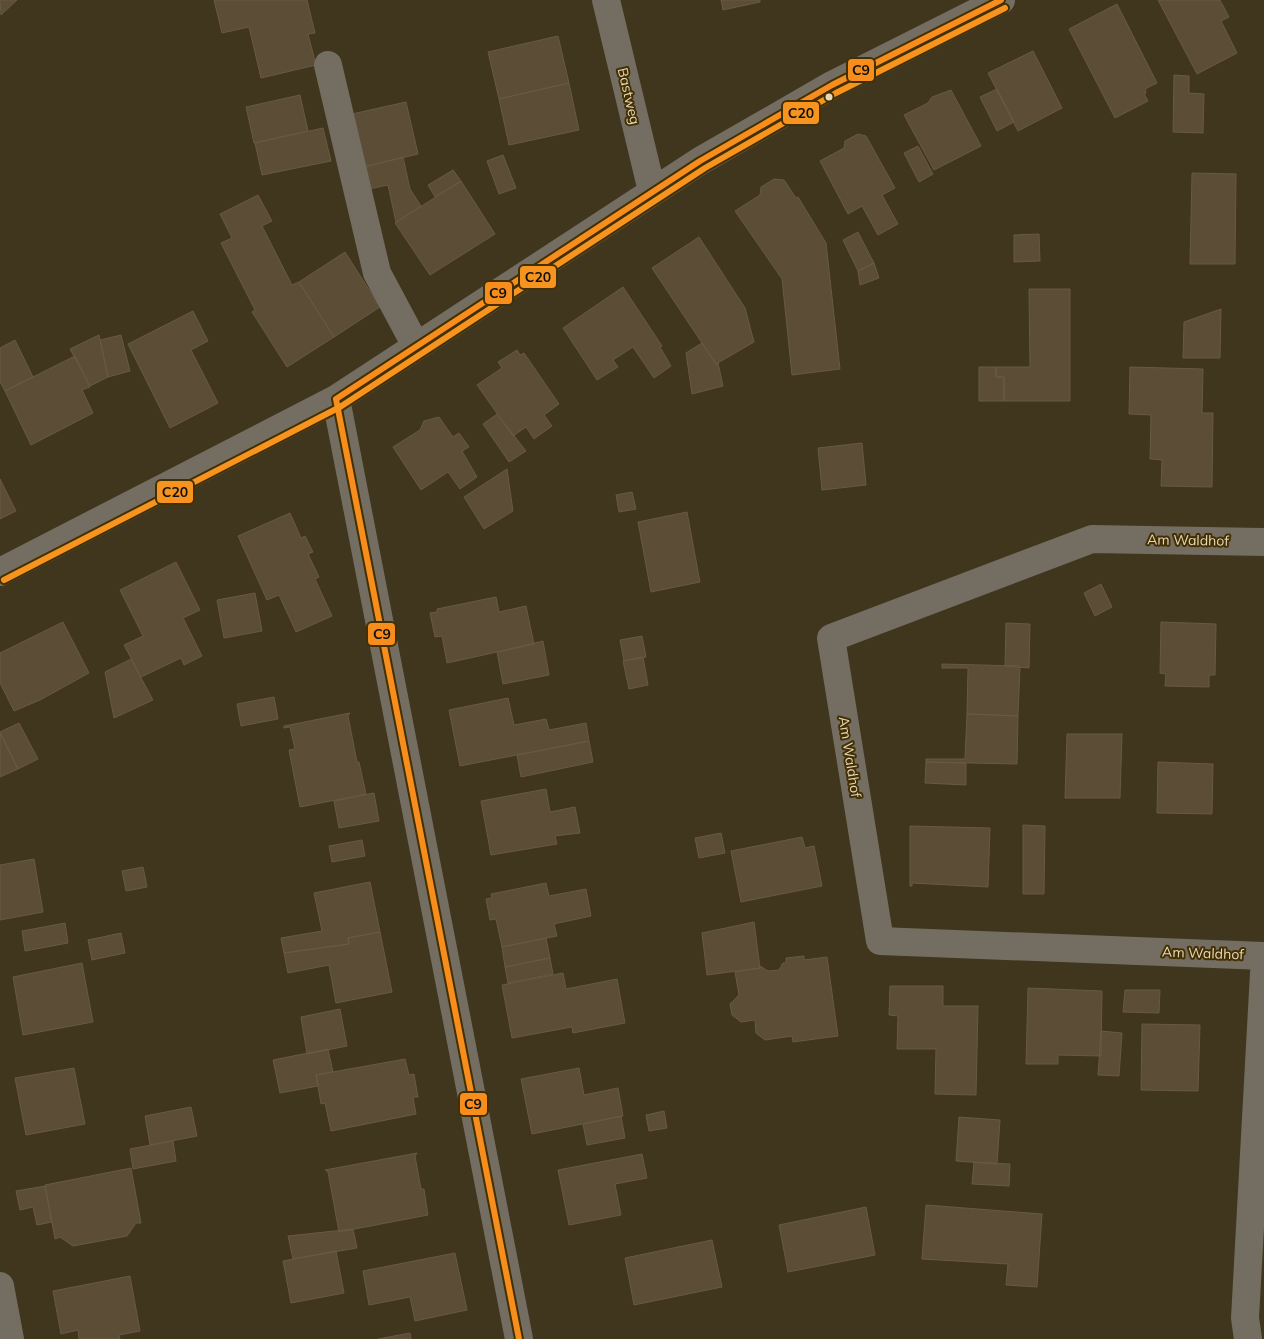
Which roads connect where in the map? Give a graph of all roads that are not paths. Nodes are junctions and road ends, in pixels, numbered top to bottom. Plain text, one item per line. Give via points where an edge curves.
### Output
1 (606, 0) edge
2 (1001, 0) edge
3 (328, 65) dead end
4 (652, 191) junction
5 (416, 346) junction
6 (336, 399) junction
7 (1264, 542) edge
8 (0, 572) edge
9 (1264, 956) edge
10 (1264, 973) edge
11 (0, 1286) edge
12 (10, 1339) edge
13 (519, 1339) edge
14 (1248, 1339) edge

1 - 4 street, Bastweg
2 - 4 street via 832,85
3 - 5 street via 378,273
4 - 5 street
5 - 6 street
6 - 8 street
6 - 13 street
7 - 9 street, Am Waldhof via 1092,539 831,638 880,941
10 - 14 street via 1245,1318
11 - 12 street

